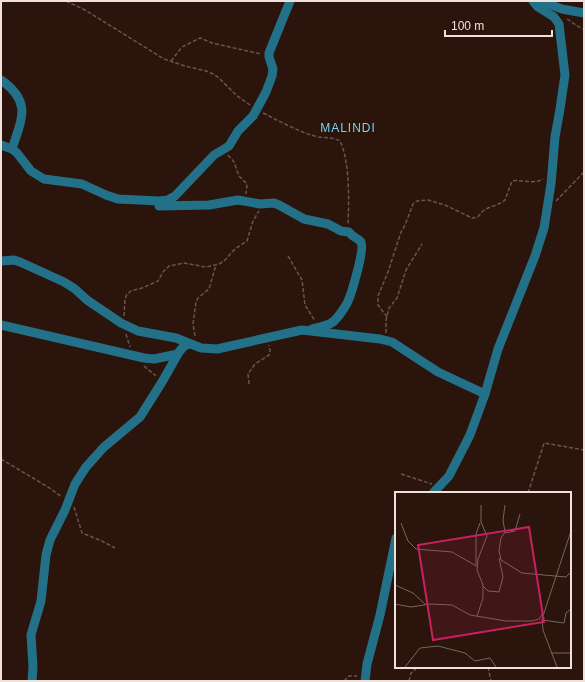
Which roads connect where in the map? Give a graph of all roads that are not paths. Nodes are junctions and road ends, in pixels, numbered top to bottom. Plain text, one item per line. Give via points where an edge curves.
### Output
1 (290, 1) edge
2 (533, 1) edge
3 (540, 1) edge
4 (571, 1) edge
5 (584, 13) edge
6 (567, 14) junction
7 (1, 80) edge
8 (1, 145) edge
9 (12, 149) junction
10 (146, 200) junction
11 (1, 261) edge
12 (1, 326) edge
13 (309, 330) junction
14 (192, 346) junction
15 (178, 354) junction
16 (485, 394) junction
17 (436, 490) edge
18 (395, 543) edge
19 (365, 679) edge
20 (32, 681) edge

1 - 10 street via 269,55 273,73 257,111 238,131 229,146 214,155 171,199
2 - 16 street via 554,17 560,27 564,80 544,228 498,349
3 - 6 street
4 - 6 street
5 - 6 street
7 - 9 street via 12,88 21,102 21,121
8 - 9 street
9 - 10 street via 31,171 44,178 82,184 112,198
10 - 13 street via 165,206 209,205 238,200 276,204 304,219 328,224 348,232 359,240 362,244 358,266 346,305 334,321
11 - 14 street via 14,260 64,282 87,300 142,333 176,338
12 - 15 street via 133,356 154,359
13 - 14 street via 288,332 217,349
13 - 16 street via 388,341 438,372
14 - 15 street via 184,346
15 - 20 street via 140,417 104,447 75,484 46,555 41,601 31,635
16 - 17 street via 470,435 448,476
18 - 19 street

